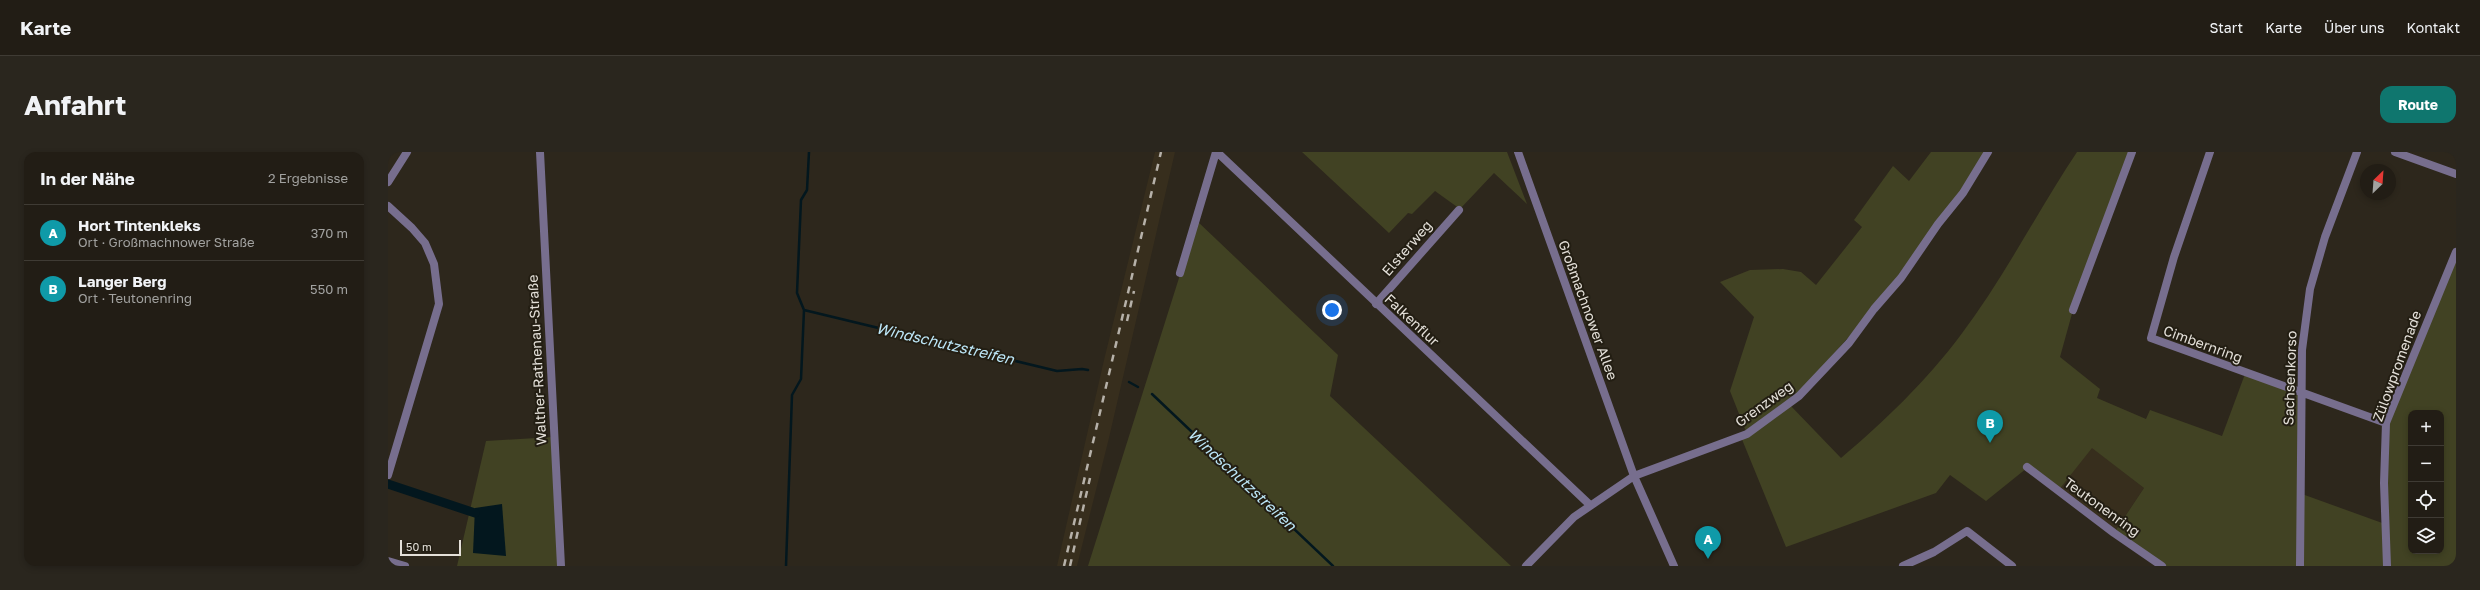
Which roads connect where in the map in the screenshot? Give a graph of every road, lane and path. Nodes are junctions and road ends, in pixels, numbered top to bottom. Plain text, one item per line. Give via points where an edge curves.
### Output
1 (407, 152) edge
2 (540, 152) edge
3 (1216, 152) edge
4 (1518, 152) edge
5 (1988, 152) edge
6 (2132, 152) edge
7 (2210, 152) edge
8 (2358, 152) edge
9 (2394, 152) edge
10 (2456, 174) edge
11 (388, 182) edge
12 (388, 206) edge
13 (1458, 210) dead end
14 (2456, 252) edge
15 (1180, 272) dead end
16 (1376, 304) junction
17 (2073, 310) dead end
18 (2302, 393) junction
19 (2386, 423) junction
20 (2027, 467) dead end
21 (388, 474) edge
22 (1634, 476) junction
23 (1590, 505) junction
24 (388, 561) edge
25 (405, 566) edge
26 (561, 566) edge
27 (1526, 566) edge
28 (1674, 566) edge
29 (1903, 566) edge
30 (2012, 566) edge
31 (2162, 566) edge
32 (2300, 566) edge
33 (2387, 566) edge

1 - 11 street
2 - 26 street, Walther-Rathenau-Straße
3 - 15 street
3 - 16 street, Falkenflur
4 - 22 street, Großmachnower Allee
5 - 22 street, Grenzweg via 1963,194 1938,224 1901,278 1849,343 1800,396 1741,438
6 - 17 street
7 - 18 street, Cimbernring via 2174,257 2151,338
8 - 18 street, Sachsenkorso via 2325,237 2310,289 2302,350
9 - 10 street
12 - 21 street via 412,228 424,244 434,264 439,304
13 - 16 street, Elsterweg
14 - 19 street, Zülowpromenade
16 - 23 street, Falkenflur
18 - 19 street, Cimbernring
18 - 32 street, Sachsenkorso
19 - 33 street, Zülowpromenade via 2384,483
20 - 31 street, Teutonenring via 2114,534
22 - 23 street, Grenzweg
22 - 28 street, Großmachnower Allee
23 - 27 street, Grenzweg via 1574,517
24 - 25 street
29 - 30 street via 1934,552 1967,531

